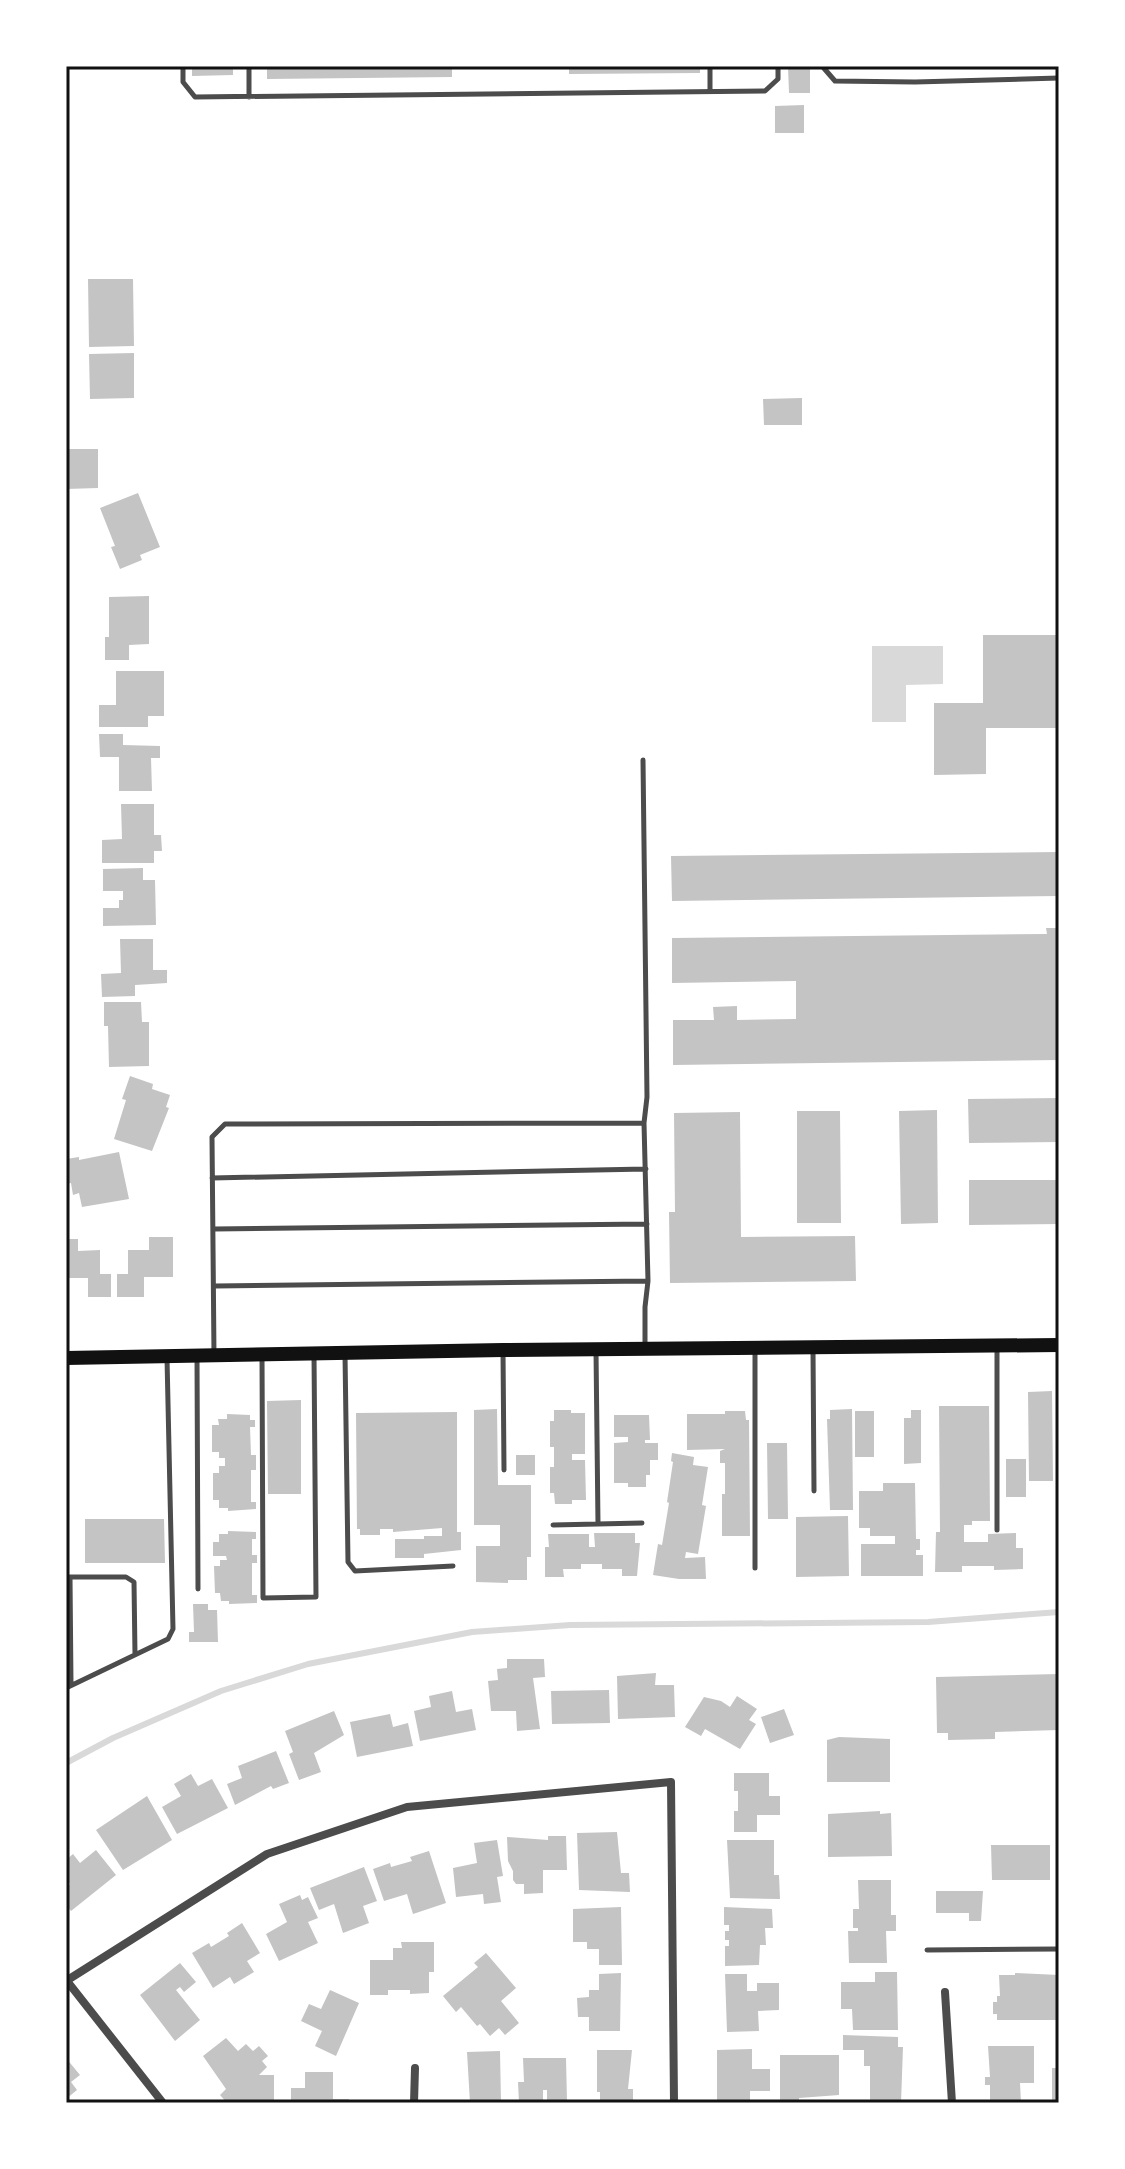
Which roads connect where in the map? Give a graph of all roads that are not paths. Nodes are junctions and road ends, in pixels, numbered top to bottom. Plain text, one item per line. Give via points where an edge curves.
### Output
1 (183, 66) edge
2 (249, 66) edge
3 (710, 66) edge
4 (778, 66) edge
5 (822, 66) edge
6 (1059, 78) edge
7 (710, 91) junction
8 (249, 97) junction
9 (643, 760) dead end
10 (644, 1123) junction
11 (646, 1169) junction
12 (212, 1178) junction
13 (647, 1224) junction
14 (214, 1229) junction
15 (648, 1281) junction
16 (215, 1286) junction
17 (997, 1345) junction
18 (1059, 1345) edge
19 (813, 1348) junction
20 (645, 1349) junction
21 (755, 1349) junction
22 (503, 1350) junction
23 (596, 1350) junction
24 (314, 1353) junction
25 (345, 1353) junction
26 (262, 1354) junction
27 (197, 1356) junction
28 (214, 1356) junction
29 (167, 1357) junction
30 (66, 1358) edge
31 (504, 1470) dead end
32 (814, 1491) dead end
33 (642, 1523) dead end
34 (598, 1524) junction
35 (553, 1525) dead end
36 (997, 1530) dead end
37 (453, 1566) dead end
38 (755, 1568) dead end
39 (68, 1577) edge
40 (198, 1589) dead end
41 (135, 1655) junction
42 (68, 1687) edge
43 (1059, 1949) edge
44 (927, 1950) dead end
45 (66, 1981) edge
46 (945, 1992) dead end
47 (415, 2068) dead end
48 (163, 2103) edge
49 (414, 2103) edge
50 (674, 2103) edge
51 (952, 2103) edge

1 - 8 lane via 183,82 195,97
2 - 8 lane
3 - 7 lane
4 - 7 lane via 778,79 765,91
5 - 6 lane via 835,81
7 - 8 lane
9 - 10 lane
10 - 11 lane
10 - 12 lane via 225,1124 212,1137
11 - 12 lane
11 - 13 lane
12 - 14 lane
13 - 14 lane
13 - 15 lane
14 - 16 lane
15 - 16 lane
15 - 20 lane
16 - 28 lane
17 - 18 main road
17 - 19 main road
17 - 36 lane
19 - 21 main road
19 - 32 lane
20 - 21 main road
20 - 23 main road
21 - 38 lane
22 - 23 main road
22 - 25 main road
22 - 31 lane
23 - 34 lane
24 - 25 main road
24 - 26 main road
24 - 26 lane via 316,1597 263,1598
25 - 37 lane via 348,1562 355,1571
26 - 28 main road
27 - 28 main road
27 - 29 main road
27 - 40 lane
29 - 30 main road
29 - 41 lane via 173,1629 168,1639
33 - 34 lane
34 - 35 lane
39 - 41 lane via 126,1577 134,1582
39 - 42 lane
41 - 42 lane
43 - 44 lane
45 - 48 street
45 - 50 street via 267,1854 407,1807 671,1782
46 - 51 street
47 - 49 street

